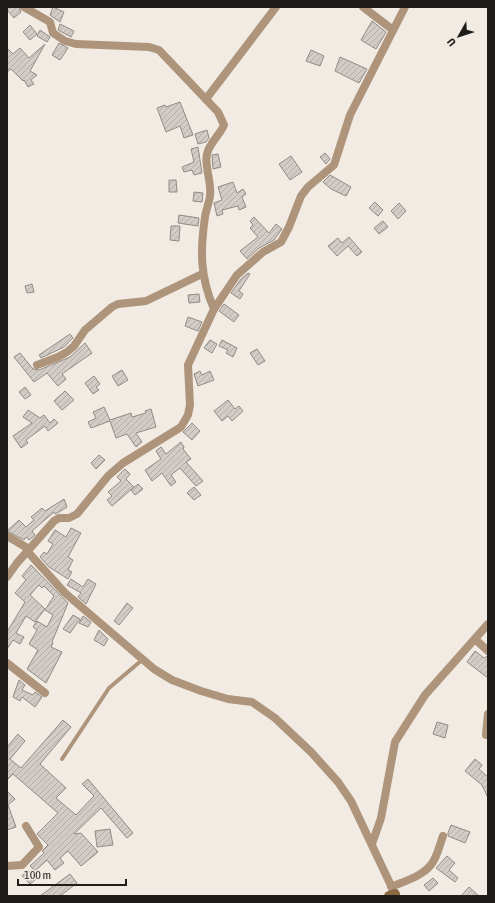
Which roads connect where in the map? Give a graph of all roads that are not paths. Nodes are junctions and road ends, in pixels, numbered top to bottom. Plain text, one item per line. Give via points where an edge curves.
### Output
1 (24, 7) edge
2 (276, 7) edge
3 (363, 7) edge
4 (405, 7) edge
5 (393, 30) junction
6 (206, 99) junction
7 (202, 274) junction
8 (214, 309) junction
9 (37, 365) dead end
10 (7, 536) edge
11 (28, 550) junction
12 (7, 577) edge
13 (488, 624) edge
14 (475, 639) junction
15 (488, 651) edge
16 (142, 660) junction
17 (7, 663) edge
18 (45, 694) dead end
19 (488, 714) edge
20 (486, 735) dead end
21 (62, 759) dead end
22 (26, 826) dead end
23 (443, 836) dead end
24 (372, 844) junction
25 (7, 866) edge
26 (393, 893) edge

1 - 6 street via 50,22 53,33 65,41 76,44 149,47 159,50
2 - 6 street
3 - 5 street
4 - 5 street
5 - 8 street via 350,114 334,165 301,196 281,242 263,252 237,275
6 - 7 street via 218,112 224,125 206,156 210,196 201,254
7 - 8 street
7 - 9 street via 146,301 112,307 85,330 68,352
8 - 11 street via 188,365 190,405 181,427 123,463 108,476 77,514 57,519
10 - 11 street
11 - 12 street
11 - 16 street via 65,593
13 - 14 street
14 - 15 street
14 - 24 street via 425,695 395,742 381,818
16 - 21 lane via 109,688
16 - 24 street via 187,687 228,699 252,702 275,718 338,782 356,809
17 - 18 street
19 - 20 street
22 - 25 street via 39,847 22,865
23 - 26 street via 430,866
24 - 26 street

